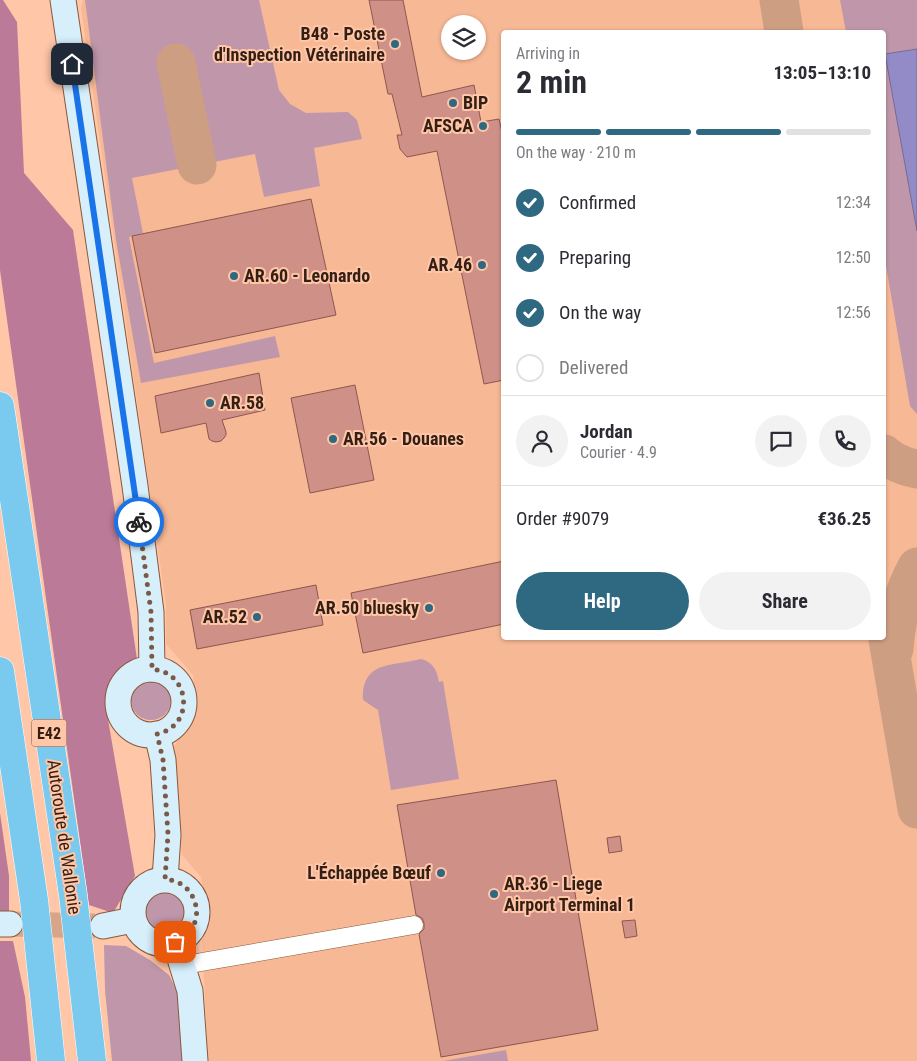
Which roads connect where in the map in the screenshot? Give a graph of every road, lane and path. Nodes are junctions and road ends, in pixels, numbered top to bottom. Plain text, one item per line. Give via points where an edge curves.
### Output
1 (63, 0) edge
2 (0, 406) edge
3 (152, 669) junction
4 (0, 671) edge
5 (157, 734) junction
6 (165, 879) junction
7 (133, 920) junction
8 (414, 925) dead end
9 (103, 926) tunnel mouth
10 (175, 942) junction
11 (196, 963) dead end
12 (51, 1061) edge
13 (92, 1061) edge
14 (195, 1061) edge

1 - 3 street via 135,486 151,612
2 - 13 highway, Autoroute de Wallonie / E42 via 73,895
3 - 5 street via 172,677 184,695 178,720 173,727
3 - 5 street via 130,677 119,698 125,721 134,730
4 - 12 highway, E42 via 34,900
5 - 6 street via 163,760 168,834
6 - 7 street via 143,887 132,908
6 - 10 street via 188,889 196,906 194,925 186,936
7 - 9 street
7 - 10 street via 149,940 162,944
8 - 11 street
10 - 14 street via 190,991

